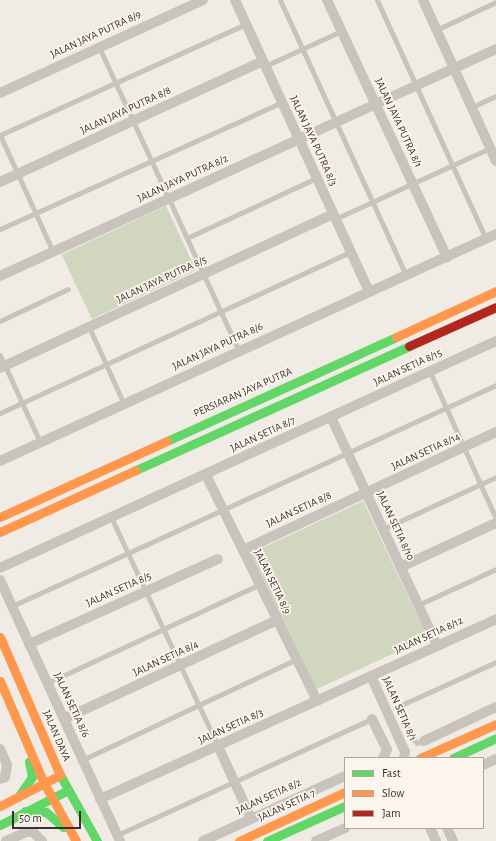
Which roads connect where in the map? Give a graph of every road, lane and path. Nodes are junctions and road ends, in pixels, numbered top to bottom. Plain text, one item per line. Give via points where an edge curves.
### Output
1 (203, 0) edge
2 (235, 0) edge
3 (280, 0) edge
4 (327, 0) edge
5 (377, 0) edge
6 (423, 0) edge
7 (496, 2) edge
8 (246, 24) junction
9 (436, 30) junction
10 (342, 31) junction
11 (99, 46) junction
12 (302, 49) junction
13 (496, 50) edge
14 (264, 64) junction
15 (454, 68) junction
16 (116, 83) junction
17 (416, 85) junction
18 (0, 93) edge
19 (496, 96) edge
20 (282, 102) junction
21 (375, 104) junction
22 (472, 108) junction
23 (134, 120) junction
24 (336, 122) junction
25 (0, 135) edge
26 (299, 140) junction
27 (493, 147) edge
28 (151, 159) junction
29 (496, 161) edge
30 (452, 165) junction
31 (18, 174) junction
32 (316, 178) junction
33 (0, 182) edge
34 (413, 184) junction
35 (170, 198) junction
36 (372, 202) junction
37 (36, 212) junction
38 (334, 217) junction
39 (0, 229) edge
40 (496, 234) edge
41 (187, 238) junction
42 (486, 239) junction
43 (53, 252) junction
44 (350, 252) junction
45 (447, 257) junction
46 (203, 274) junction
47 (406, 275) junction
48 (0, 276) edge
49 (68, 290) dead end
50 (369, 291) junction
51 (496, 291) edge
52 (496, 307) edge
53 (220, 312) junction
54 (0, 321) edge
55 (89, 327) junction
56 (496, 341) edge
57 (239, 351) junction
58 (0, 355) edge
59 (106, 364) junction
60 (2, 366) edge
61 (430, 372) junction
62 (496, 385) edge
63 (22, 403) junction
64 (124, 404) junction
65 (446, 408) junction
66 (0, 413) edge
67 (331, 417) junction
68 (496, 432) edge
69 (40, 442) junction
70 (464, 447) junction
71 (347, 453) junction
72 (0, 461) edge
73 (206, 474) junction
74 (496, 477) edge
75 (480, 484) junction
76 (366, 493) junction
77 (223, 509) junction
78 (0, 517) edge
79 (111, 517) junction
80 (496, 518) edge
81 (496, 523) edge
82 (383, 529) junction
83 (0, 532) edge
84 (243, 550) junction
85 (128, 553) junction
86 (218, 558) dead end
87 (401, 567) junction
88 (0, 568) edge
89 (496, 569) edge
90 (0, 580) edge
91 (260, 584) junction
92 (146, 591) junction
93 (418, 605) junction
94 (12, 606) junction
95 (496, 618) edge
96 (277, 620) junction
97 (163, 630) junction
98 (0, 637) edge
99 (29, 644) junction
100 (437, 645) junction
101 (296, 659) junction
102 (496, 662) edge
103 (180, 666) junction
104 (371, 676) junction
105 (0, 681) edge
106 (47, 683) junction
107 (317, 700) junction
108 (199, 705) junction
109 (496, 707) edge
110 (372, 719) joint
111 (64, 720) junction
112 (496, 724) edge
113 (496, 738) edge
114 (424, 741) joint
115 (27, 743) junction
116 (218, 746) junction
117 (0, 749) edge
118 (405, 755) edge
119 (384, 757) edge
120 (422, 757) edge
121 (455, 757) edge
122 (496, 759) edge
123 (82, 760) junction
124 (484, 765) edge
125 (60, 775) junction
126 (344, 776) edge
127 (0, 779) edge
128 (234, 781) junction
129 (44, 783) junction
130 (68, 790) junction
131 (344, 792) edge
132 (18, 797) junction
133 (52, 798) junction
134 (100, 799) junction
135 (0, 806) edge
136 (344, 806) edge
137 (25, 811) junction
138 (251, 818) junction
139 (0, 825) edge
140 (344, 828) edge
141 (430, 829) edge
142 (447, 829) edge
143 (74, 837) edge
144 (118, 838) edge
145 (6, 841) edge
146 (42, 841) edge
147 (97, 841) edge
148 (203, 841) edge
149 (239, 841) edge
150 (267, 841) edge
151 (316, 841) edge
152 (436, 841) edge
153 (453, 841) edge

1 - 11 street, JALAN JAYA PUTRA 8/9
2 - 8 street, JALAN JAYA PUTRA 8/3
3 - 12 lane
4 - 10 street, JALAN JAYA PUTRA 8/1
5 - 17 lane
6 - 9 street
7 - 9 lane
8 - 14 street, JALAN JAYA PUTRA 8/3
8 - 16 lane
9 - 15 street
10 - 12 lane
10 - 21 street, JALAN JAYA PUTRA 8/1
11 - 16 lane
11 - 18 street, JALAN JAYA PUTRA 8/9
12 - 14 lane
12 - 24 lane
13 - 15 street, JALAN JAYA PUTRA 8/2
14 - 20 street, JALAN JAYA PUTRA 8/3
14 - 23 street, JALAN JAYA PUTRA 8/8
15 - 17 street, JALAN JAYA PUTRA 8/2
15 - 22 street
16 - 23 lane
16 - 25 lane
17 - 21 street, JALAN JAYA PUTRA 8/2
17 - 30 lane
19 - 22 lane
20 - 26 street, JALAN JAYA PUTRA 8/3
20 - 28 lane
21 - 24 street, JALAN JAYA PUTRA 8/2
21 - 34 street, JALAN JAYA PUTRA 8/1
22 - 27 street
23 - 28 lane
23 - 31 street, JALAN JAYA PUTRA 8/8
24 - 26 street, JALAN JAYA PUTRA 8/2
24 - 36 lane
25 - 31 lane
26 - 32 street, JALAN JAYA PUTRA 8/3
26 - 35 street, JALAN JAYA PUTRA 8/2
27 - 29 street
27 - 30 lane
28 - 35 lane
28 - 37 lane
30 - 34 lane
30 - 42 lane
31 - 33 street, JALAN JAYA PUTRA 8/8
31 - 37 lane
32 - 38 street, JALAN JAYA PUTRA 8/3
32 - 41 lane
34 - 36 lane
34 - 45 street, JALAN JAYA PUTRA 8/1
35 - 41 lane
35 - 43 street, JALAN JAYA PUTRA 8/2
36 - 38 lane
36 - 47 lane
37 - 39 lane
37 - 43 lane
38 - 44 street, JALAN JAYA PUTRA 8/3
38 - 46 street, JALAN JAYA PUTRA 8/5
40 - 42 street, JALAN JAYA PUTRA 8/6
41 - 46 lane
42 - 45 street, JALAN JAYA PUTRA 8/6
43 - 48 street, JALAN JAYA PUTRA 8/2
44 - 50 street, JALAN JAYA PUTRA 8/3
44 - 53 lane
45 - 47 street, JALAN JAYA PUTRA 8/6
46 - 53 lane
46 - 55 street, JALAN JAYA PUTRA 8/5
47 - 50 street, JALAN JAYA PUTRA 8/6
49 - 54 lane
50 - 57 street, JALAN JAYA PUTRA 8/6
51 - 78 main road, PERSIARAN JAYA PUTRA
52 - 83 main road
53 - 57 lane
53 - 59 lane
55 - 59 lane
55 - 60 street, JALAN JAYA PUTRA 8/5
56 - 61 street, JALAN SETIA 8/15
57 - 64 street, JALAN JAYA PUTRA 8/6
58 - 60 lane
59 - 63 lane
59 - 64 lane
60 - 63 lane
61 - 65 lane
61 - 67 street, JALAN SETIA 8/15
62 - 65 lane
63 - 66 lane
63 - 69 lane
64 - 69 street, JALAN JAYA PUTRA 8/6
65 - 70 lane
65 - 71 lane
67 - 71 street, JALAN SETIA 8/10
67 - 73 street, JALAN SETIA 8/7
68 - 70 street, JALAN SETIA 8/14
69 - 72 street, JALAN JAYA PUTRA 8/6
70 - 75 lane
70 - 76 street, JALAN SETIA 8/14
71 - 76 street, JALAN SETIA 8/10
71 - 77 lane
73 - 77 street, JALAN SETIA 8/9
73 - 79 street
74 - 75 lane
75 - 80 lane
75 - 82 lane
76 - 82 street, JALAN SETIA 8/10
76 - 84 street, JALAN SETIA 8/8
77 - 84 street, JALAN SETIA 8/9
77 - 85 lane
79 - 85 lane
79 - 88 street
81 - 87 street
82 - 87 street, JALAN SETIA 8/10
84 - 91 street, JALAN SETIA 8/9
85 - 92 lane
85 - 94 lane
86 - 92 street, JALAN SETIA 8/5
87 - 93 street, JALAN SETIA 8/10
89 - 93 lane
90 - 94 street, JALAN SETIA 8/6
91 - 96 street, JALAN SETIA 8/9
91 - 97 lane
92 - 97 lane
92 - 99 street, JALAN SETIA 8/5
93 - 100 street, JALAN SETIA 8/10
94 - 99 street, JALAN SETIA 8/6
95 - 100 street, JALAN SETIA 8/12
96 - 101 street, JALAN SETIA 8/9
96 - 103 street, JALAN SETIA 8/4
97 - 103 lane
97 - 106 lane
98 - 125 main road, JALAN DAYA
99 - 106 street, JALAN SETIA 8/6
100 - 104 street, JALAN SETIA 8/12
101 - 107 street, JALAN SETIA 8/9
101 - 108 lane
102 - 114 lane via 399,706 412,738 417,743
103 - 108 lane
103 - 111 street, JALAN SETIA 8/4
104 - 107 street, JALAN SETIA 8/3
104 - 118 street, JALAN SETIA 8/1
105 - 115 main road
106 - 111 street, JALAN SETIA 8/6
107 - 116 street, JALAN SETIA 8/3
108 - 116 lane
108 - 123 lane
109 - 114 street
110 - 119 street via 387,750
110 - 128 lane
111 - 123 street, JALAN SETIA 8/6
112 - 120 main road
113 - 121 main road
115 - 129 main road
115 - 132 main road via 32,777
116 - 128 street
116 - 134 street, JALAN SETIA 8/3
117 - 127 street via 7,765 5,776
122 - 124 street
123 - 134 street, JALAN SETIA 8/6
125 - 129 main road
125 - 130 main road, JALAN DAYA
126 - 138 street, JALAN SETIA 8/2
128 - 138 street
128 - 144 lane
129 - 132 main road
129 - 133 main road
130 - 133 main road
130 - 147 main road, JALAN DAYA
131 - 149 main road, JALAN SETIA 7
132 - 135 main road
133 - 137 main road
133 - 143 main road
134 - 144 street, JALAN SETIA 8/6
136 - 150 main road
137 - 139 main road
137 - 143 main road via 46,812
138 - 148 street, JALAN SETIA 8/2
140 - 151 street
141 - 152 street
142 - 153 street
145 - 146 street via 26,832 33,832

